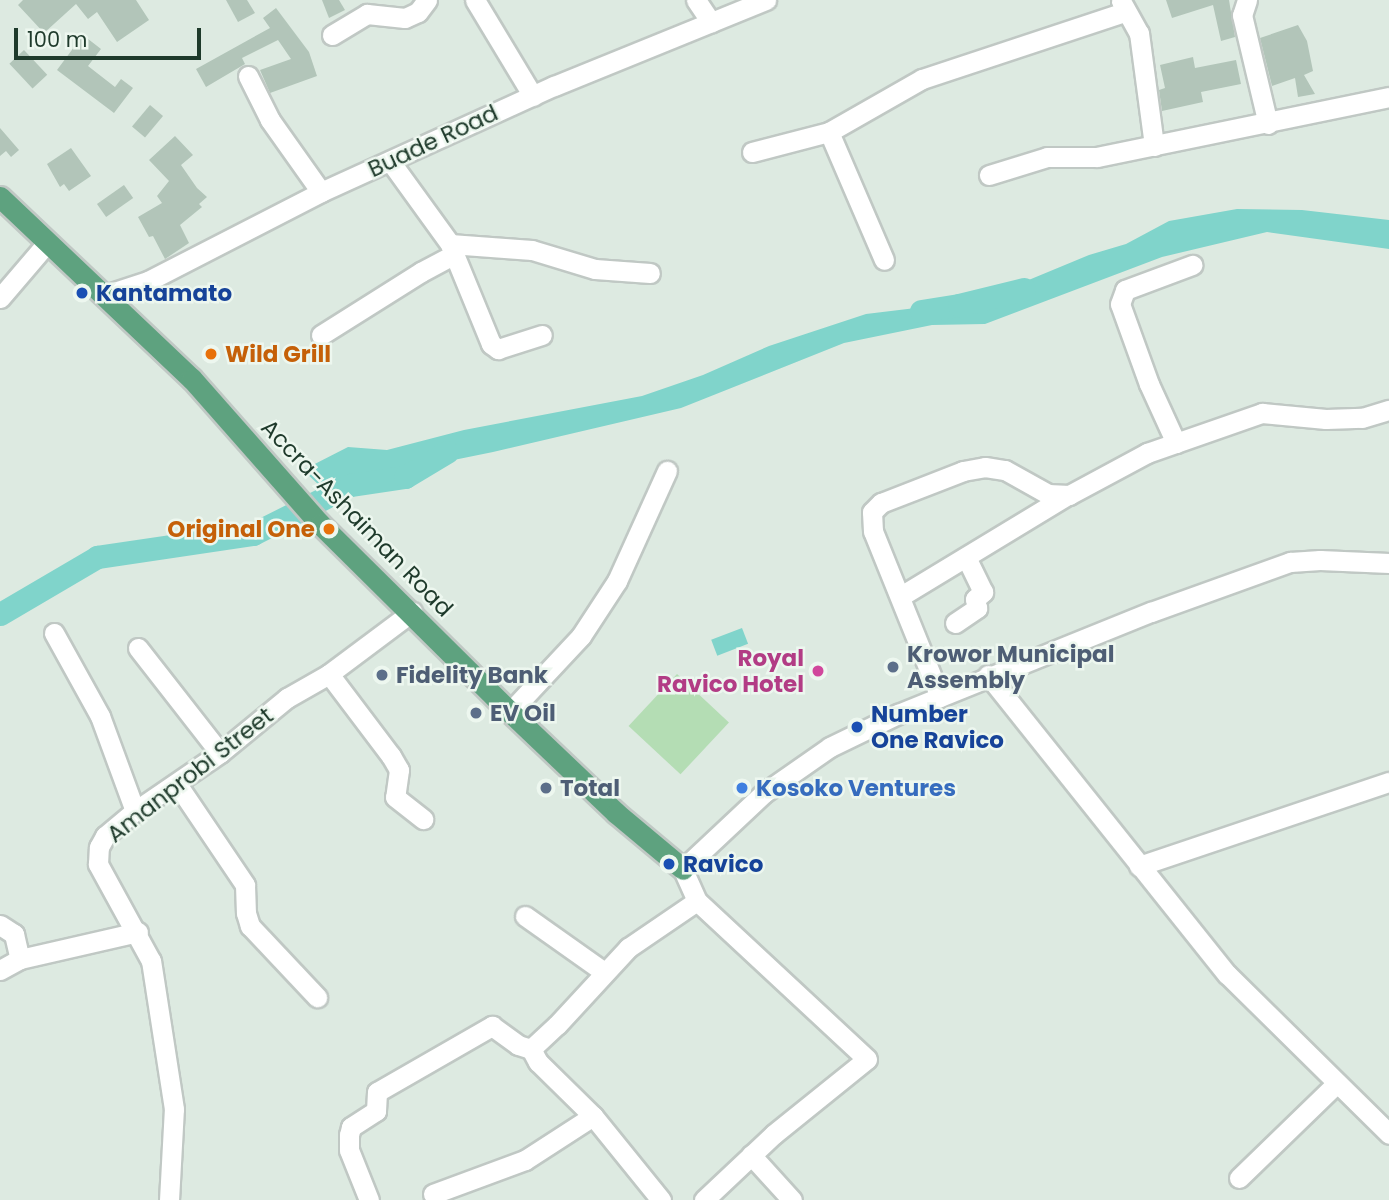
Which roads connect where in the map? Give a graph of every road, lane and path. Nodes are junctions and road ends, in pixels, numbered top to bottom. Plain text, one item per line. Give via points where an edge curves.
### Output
1 (427, 0) edge
2 (475, 0) edge
3 (696, 0) edge
4 (766, 0) edge
5 (1247, 0) edge
6 (1123, 6) edge
7 (711, 22) junction
8 (332, 34) dead end
9 (248, 76) dead end
10 (533, 96) junction
11 (1389, 97) edge
12 (1268, 124) junction
13 (829, 132) junction
14 (1154, 146) junction
15 (752, 152) dead end
16 (390, 161) junction
17 (989, 175) dead end
18 (321, 192) junction
19 (0, 197) edge
20 (47, 243) junction
21 (453, 249) junction
22 (884, 260) dead end
23 (1192, 265) dead end
24 (650, 273) dead end
25 (105, 295) junction
26 (0, 298) edge
27 (321, 335) dead end
28 (542, 335) dead end
29 (1389, 410) edge
30 (1176, 443) junction
31 (667, 471) dead end
32 (1069, 495) junction
33 (967, 556) junction
34 (1389, 563) edge
35 (901, 596) junction
36 (412, 612) junction
37 (955, 623) dead end
38 (54, 633) dead end
39 (138, 648) dead end
40 (329, 674) junction
41 (988, 675) junction
42 (940, 697) junction
43 (510, 712) junction
44 (220, 753) junction
45 (1389, 782) edge
46 (177, 784) junction
47 (135, 811) junction
48 (423, 819) dead end
49 (1139, 866) junction
50 (683, 869) junction
51 (697, 901) junction
52 (525, 916) dead end
53 (0, 925) edge
54 (138, 932) junction
55 (20, 959) junction
56 (0, 970) edge
57 (604, 972) junction
58 (317, 997) dead end
59 (531, 1049) junction
60 (1336, 1084) junction
61 (593, 1115) junction
62 (1389, 1134) edge
63 (751, 1155) junction
64 (1240, 1178) dead end
65 (433, 1194) dead end
66 (169, 1200) edge
67 (369, 1200) edge
68 (661, 1200) edge
69 (704, 1200) edge
70 (792, 1200) edge

1 - 8 street via 418,12 405,18 367,14
2 - 10 street
3 - 7 street
4 - 7 street, Buade Road
5 - 12 street via 1242,15
6 - 13 street via 922,79
6 - 14 street via 1139,33
7 - 10 street, Buade Road
9 - 18 street via 270,120
10 - 16 street, Buade Road
11 - 12 street
12 - 14 street
13 - 15 street
13 - 22 street
14 - 17 street via 1097,157 1060,155
16 - 18 street, Buade Road
16 - 21 street
18 - 25 street, Buade Road via 148,281
19 - 20 main road, Accra-Ashaiman Road
20 - 25 main road, Accra-Ashaiman Road
20 - 26 street
21 - 24 street via 524,249 595,269
21 - 27 street
21 - 28 street via 491,344 498,348
23 - 30 street via 1125,290 1120,304
25 - 36 main road, Accra-Ashaiman Road via 191,379 320,524
29 - 30 street via 1362,418 1326,419 1262,413
30 - 32 street via 1147,453
31 - 43 street via 617,580 581,636
32 - 33 street
32 - 35 street via 1048,494 1005,470 985,467 881,503 872,512 873,531
33 - 35 street
33 - 37 street via 983,592 975,600 977,608
34 - 41 street via 1290,562
35 - 42 street
36 - 40 street, Amanprobi Street
36 - 43 main road, Accra-Ashaiman Road
38 - 47 street via 100,716
39 - 44 street
40 - 44 street, Amanprobi Street via 287,698
40 - 48 street via 399,770 395,797
41 - 42 street
41 - 49 street
42 - 50 street via 830,747 764,793
43 - 50 main road, Accra-Ashaiman Road
44 - 46 street, Amanprobi Street
45 - 49 street
46 - 47 street, Amanprobi Street
46 - 58 street via 245,885 250,926
47 - 54 street, Amanprobi Street via 105,836 97,855
49 - 60 street via 1227,974
50 - 51 street
51 - 57 street via 628,947
51 - 63 street via 867,1059
52 - 57 street
53 - 55 street via 14,934
54 - 55 street
54 - 66 street, Amanprobi Street via 151,961 174,1109
55 - 56 street
57 - 59 street
59 - 61 street via 538,1062
59 - 67 street via 492,1026 377,1092 376,1111 351,1127 349,1135 349,1150
60 - 62 street
60 - 64 street
61 - 65 street via 525,1160
61 - 68 street
63 - 69 street
63 - 70 street

